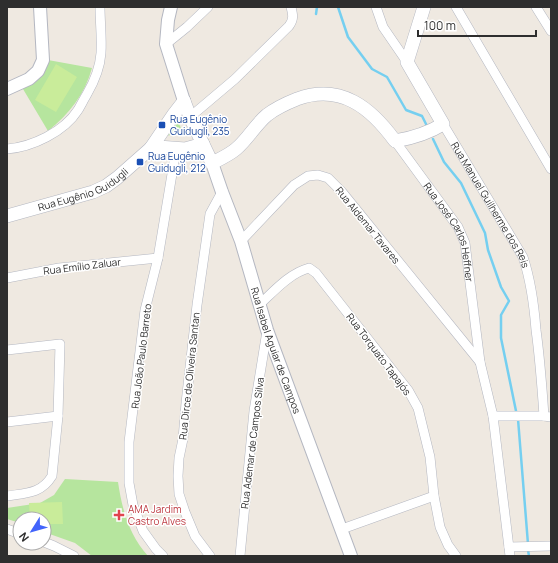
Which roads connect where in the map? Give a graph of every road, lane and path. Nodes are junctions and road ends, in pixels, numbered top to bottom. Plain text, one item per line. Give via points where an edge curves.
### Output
1 (40, 7) edge
2 (100, 7) edge
3 (171, 7) edge
4 (208, 7) edge
5 (291, 7) edge
6 (376, 7) edge
7 (424, 7) edge
8 (456, 7) edge
9 (536, 7) edge
10 (551, 32) edge
11 (166, 44) junction
12 (407, 62) junction
13 (7, 89) edge
14 (184, 101) junction
15 (190, 117) junction
16 (443, 124) junction
17 (395, 141) junction
18 (203, 144) junction
19 (151, 148) junction
20 (7, 149) edge
21 (176, 150) junction
22 (212, 163) junction
23 (551, 169) edge
24 (222, 192) junction
25 (7, 216) edge
26 (241, 241) junction
27 (158, 258) junction
28 (7, 278) edge
29 (260, 304) junction
30 (267, 330) junction
31 (7, 350) edge
32 (480, 362) junction
33 (58, 416) junction
34 (493, 416) junction
35 (547, 417) edge
36 (7, 422) edge
37 (7, 496) edge
38 (434, 496) junction
39 (342, 529) junction
40 (52, 545) edge
41 (551, 546) edge
42 (509, 551) edge
43 (74, 556) edge
44 (163, 556) edge
45 (210, 556) edge
46 (240, 556) edge
47 (352, 556) edge
48 (456, 556) edge

1 - 13 street via 43,60 30,79
2 - 20 street via 101,54 93,83 78,111 51,135 34,144
3 - 11 street
4 - 11 street
5 - 15 street via 293,20 289,26 235,79
6 - 12 street, Rua Manuel Guilherme dos Reis via 383,27
7 - 12 main road
8 - 23 street
9 - 10 street
11 - 14 street
12 - 16 main road, Rua Manuel Guilherme dos Reis
14 - 15 main road, Rua Isabel Aguiar de Campos
14 - 19 main road, Rua Eugênio Guidugli
15 - 18 main road, Rua Isabel Aguiar de Campos
16 - 17 main road via 415,138
16 - 35 street, Rua Manuel Guilherme dos Reis via 523,257 530,277 534,303
17 - 22 main road, Rua José Carlos Heffner via 368,111 343,96 305,96 274,111 258,124 236,149
17 - 32 street, Rua José Carlos Heffner via 458,227 465,243
18 - 21 main road
18 - 22 main road, Rua Isabel Aguiar de Campos
19 - 21 main road
19 - 25 main road, Rua Eugênio Guidugli via 106,186
21 - 27 street, Rua João Paulo Barreto
22 - 24 street, Rua Isabel Aguiar de Campos
24 - 26 street, Rua Isabel Aguiar de Campos
24 - 45 street, Rua Dirce de Oliveira Santan via 210,214 178,476 179,494 185,512 195,536
26 - 29 street, Rua Isabel Aguiar de Campos
26 - 32 street, Rua Aldemar Tavares via 294,185 308,176 328,178
27 - 28 street, Rua Emílio Zaluar via 59,268
27 - 44 street, Rua João Paulo Barreto via 146,310 129,442 129,483 133,505 143,531
29 - 30 street, Rua Isabel Aguiar de Campos
29 - 38 street, Rua Torquato Tapajós via 301,270 309,268 316,273 408,390 418,408 430,457
30 - 39 street, Rua Isabel Aguiar de Campos
30 - 46 street, Rua Ademar de Campos Silva via 254,411
31 - 33 street via 60,344
32 - 34 street, Rua José Carlos Heffner
33 - 36 street
33 - 37 street via 52,476 47,484 32,492
34 - 35 street
34 - 42 street, Rua José Carlos Heffner
38 - 39 street
38 - 48 street, Rua Torquato Tapajós via 443,536
39 - 47 street, Rua Isabel Aguiar de Campos
40 - 43 street
41 - 42 street

